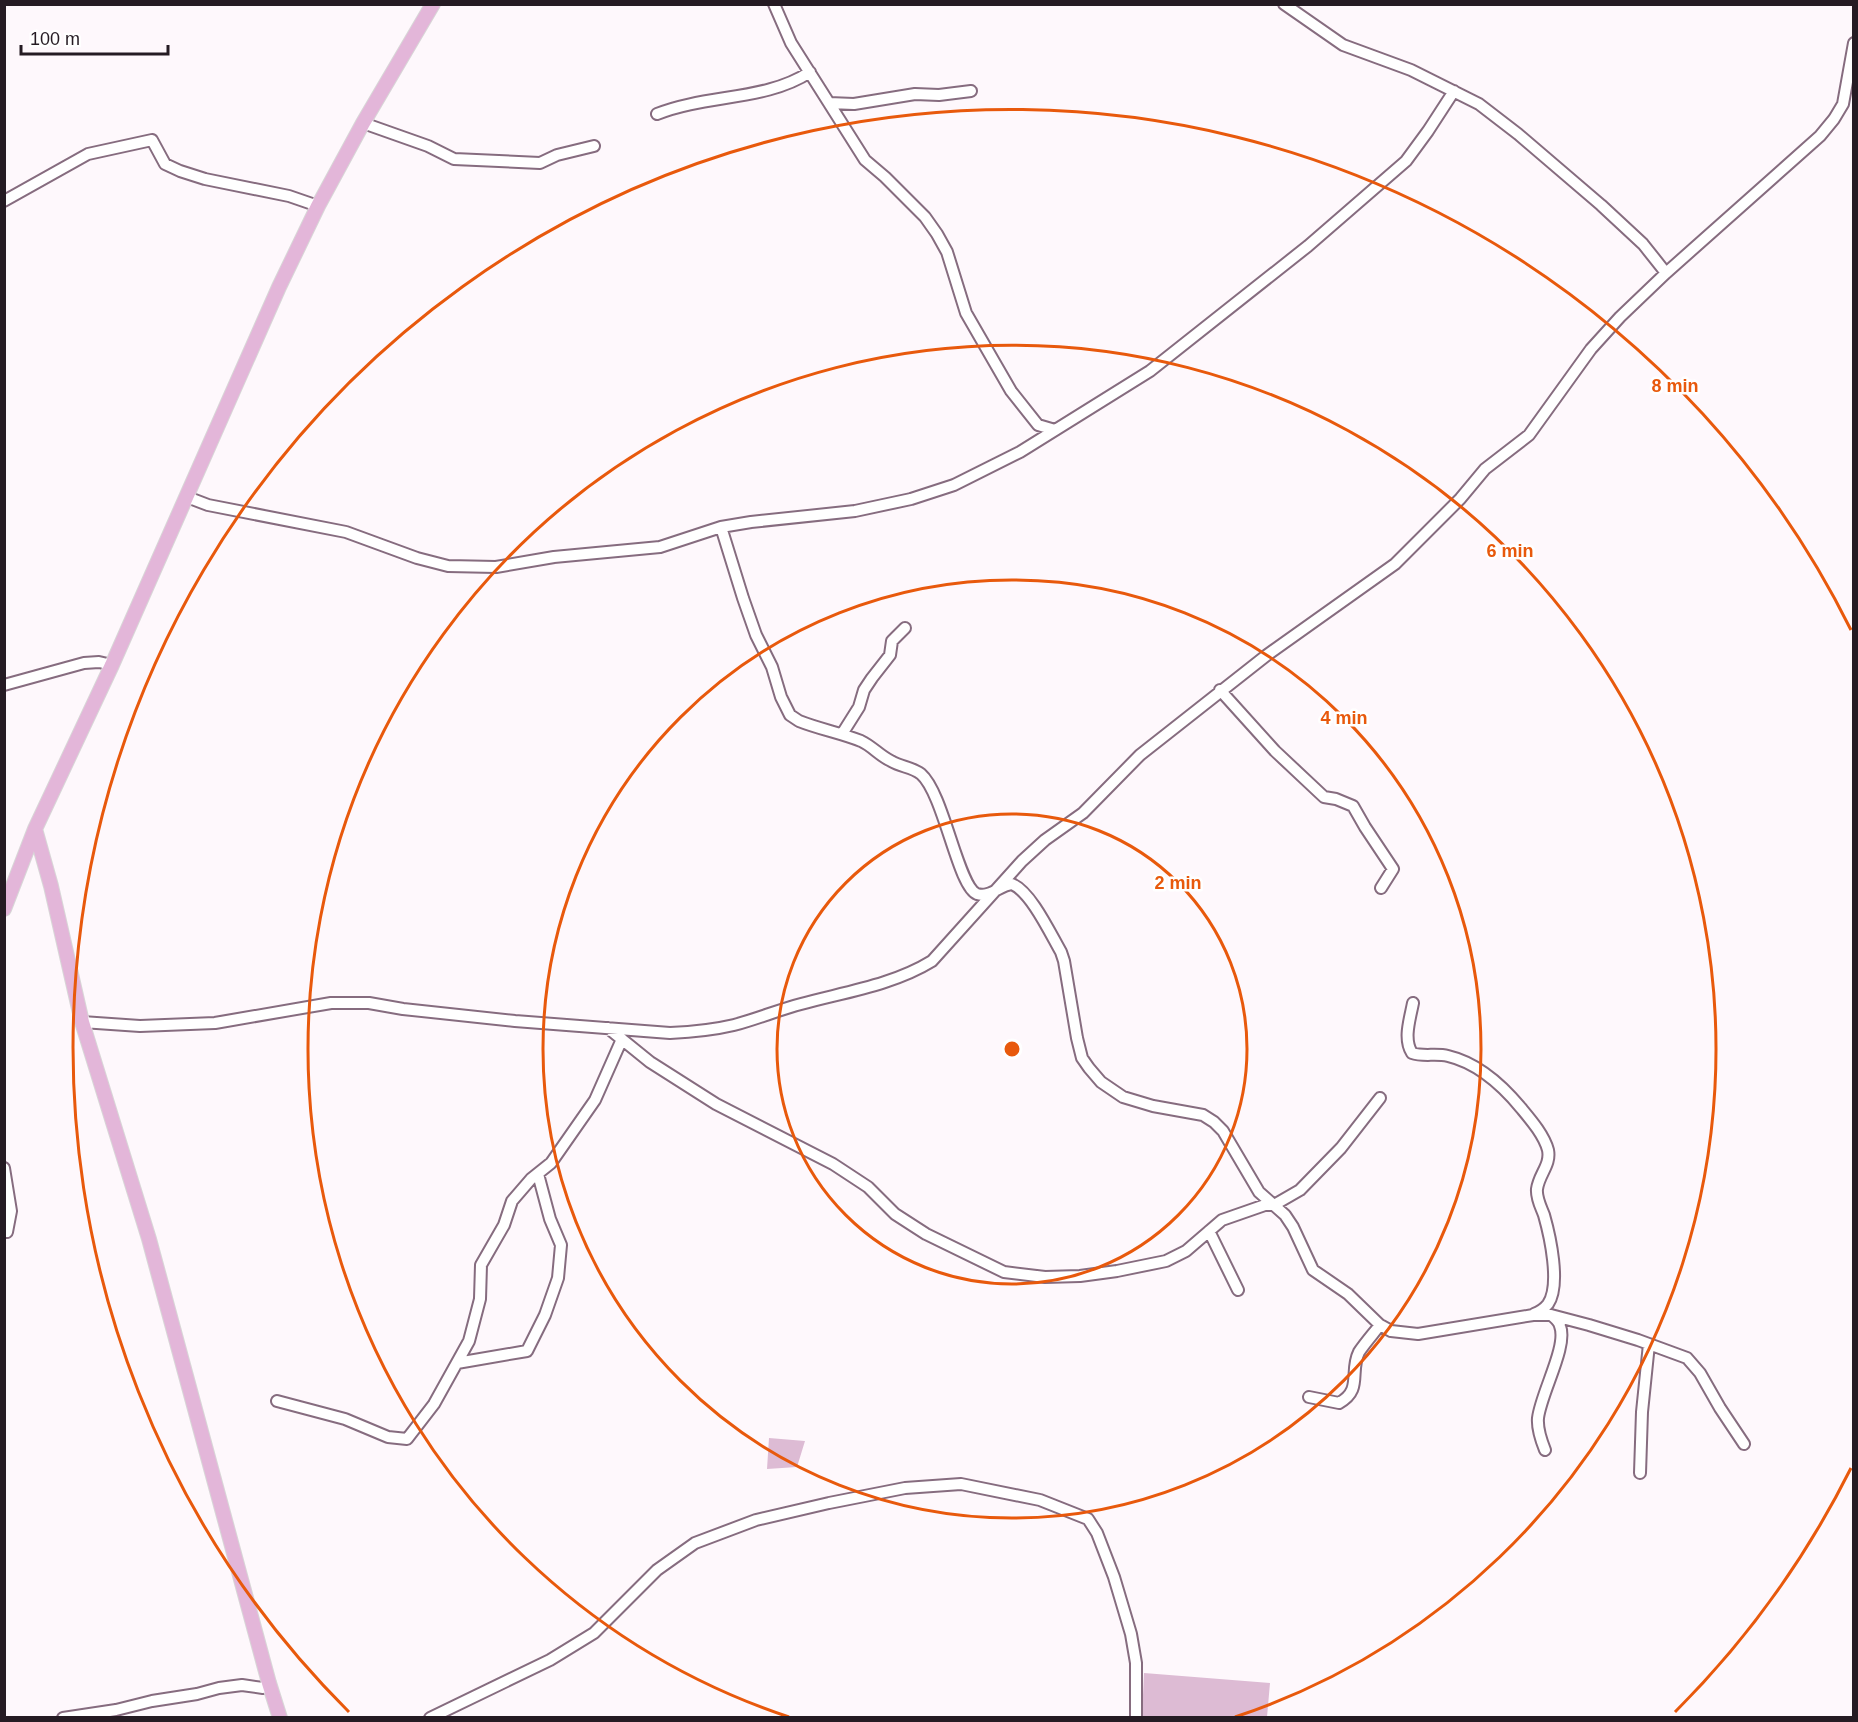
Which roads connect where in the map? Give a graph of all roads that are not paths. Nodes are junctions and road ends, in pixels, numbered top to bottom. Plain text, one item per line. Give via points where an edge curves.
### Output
1 (434, 4) edge
2 (774, 4) edge
3 (1287, 5) edge
4 (1854, 43) edge
5 (810, 72) junction
6 (1850, 87) edge
7 (971, 91) dead end
8 (1454, 91) junction
9 (829, 103) junction
10 (657, 114) dead end
11 (363, 123) junction
12 (594, 146) dead end
13 (4, 201) edge
14 (318, 206) junction
15 (1665, 273) junction
16 (1055, 430) junction
17 (187, 497) junction
18 (721, 527) junction
19 (905, 628) dead end
20 (112, 665) junction
21 (4, 685) edge
22 (1220, 690) junction
23 (842, 734) junction
24 (35, 829) junction
25 (1381, 888) dead end
26 (992, 893) junction
27 (4, 909) edge
28 (1413, 1003) dead end
29 (82, 1022) junction
30 (608, 1027) junction
31 (622, 1039) junction
32 (1380, 1098) dead end
33 (4, 1168) edge
34 (538, 1173) junction
35 (1274, 1205) junction
36 (1209, 1231) junction
37 (7, 1232) dead end
38 (1238, 1290) dead end
39 (1533, 1315) junction
40 (1551, 1315) junction
41 (1380, 1325) junction
42 (1649, 1344) junction
43 (457, 1363) junction
44 (1309, 1397) dead end
45 (277, 1401) dead end
46 (1744, 1444) dead end
47 (1545, 1450) dead end
48 (1640, 1473) dead end
49 (269, 1683) junction
50 (63, 1718) edge
51 (280, 1718) edge
52 (430, 1718) edge
53 (1136, 1718) edge

1 - 11 main road
2 - 5 street via 791,43
3 - 8 street via 1343,45
4 - 6 street
5 - 9 street
5 - 10 street via 795,82 766,91 676,106
6 - 15 street via 1834,119 1820,136
7 - 9 street via 915,94 855,104
8 - 15 street via 1479,104 1518,134 1601,205 1643,244
8 - 16 street via 1406,161 1308,246 1150,371
9 - 16 street via 865,160 925,217 937,234 947,252 966,313 1011,392 1038,425
11 - 12 street via 454,159 540,163
11 - 14 main road
13 - 14 street via 88,154 152,140 165,164 180,171
14 - 17 main road
15 - 22 street via 1591,349 1528,435 1485,469 1395,564
16 - 18 street via 977,475 911,499 855,511
17 - 18 street via 208,505 346,532 417,558 473,568 660,547
17 - 20 main road
18 - 23 street via 742,598 785,707 799,721
19 - 23 street via 892,641 890,655 864,690 859,707
20 - 21 street via 76,664
20 - 24 main road
22 - 25 street via 1275,751 1324,797 1353,806 1393,869
22 - 26 street via 1140,755 1083,813 1022,861
23 - 26 street via 914,769 926,780 972,890 978,894
24 - 27 main road
24 - 29 main road
26 - 30 street via 932,961 892,980 734,1025 695,1032
26 - 35 street via 1007,885 1019,887 1061,952 1082,1058 1101,1082 1123,1096 1203,1115 1214,1122 1259,1192
28 - 39 street via 1408,1038 1412,1053 1447,1056 1480,1070 1521,1108 1546,1143 1548,1162 1537,1189 1550,1239 1553,1293 1543,1310
29 - 30 street via 141,1026 215,1023 331,1003 369,1003 515,1021
29 - 49 main road via 149,1239
30 - 31 street
31 - 34 street via 595,1100 551,1163
31 - 36 street via 716,1104 833,1164 926,1234 1004,1272 1045,1277 1117,1271 1166,1261 1186,1251
32 - 35 street via 1341,1148 1300,1190
33 - 37 street via 11,1211
34 - 43 street via 512,1201 504,1225 481,1265 480,1299 469,1341
34 - 43 street via 561,1245 558,1278 545,1315 527,1351
35 - 36 street via 1222,1220
35 - 41 street via 1286,1215 1312,1270 1348,1294
36 - 38 street
39 - 40 street
39 - 41 street via 1418,1334 1391,1331
40 - 42 street
40 - 47 street via 1561,1327 1562,1339 1538,1419
41 - 44 street via 1358,1354 1349,1397 1339,1403
42 - 46 street via 1687,1358 1700,1372
42 - 48 street
43 - 45 street via 434,1404 407,1439 388,1437 345,1419
49 - 50 street via 263,1688 242,1684
49 - 51 main road
52 - 53 street via 550,1660 594,1633 657,1570 695,1543 721,1531 905,1488 961,1484 1040,1500 1088,1519 1114,1577 1131,1634 1136,1663

